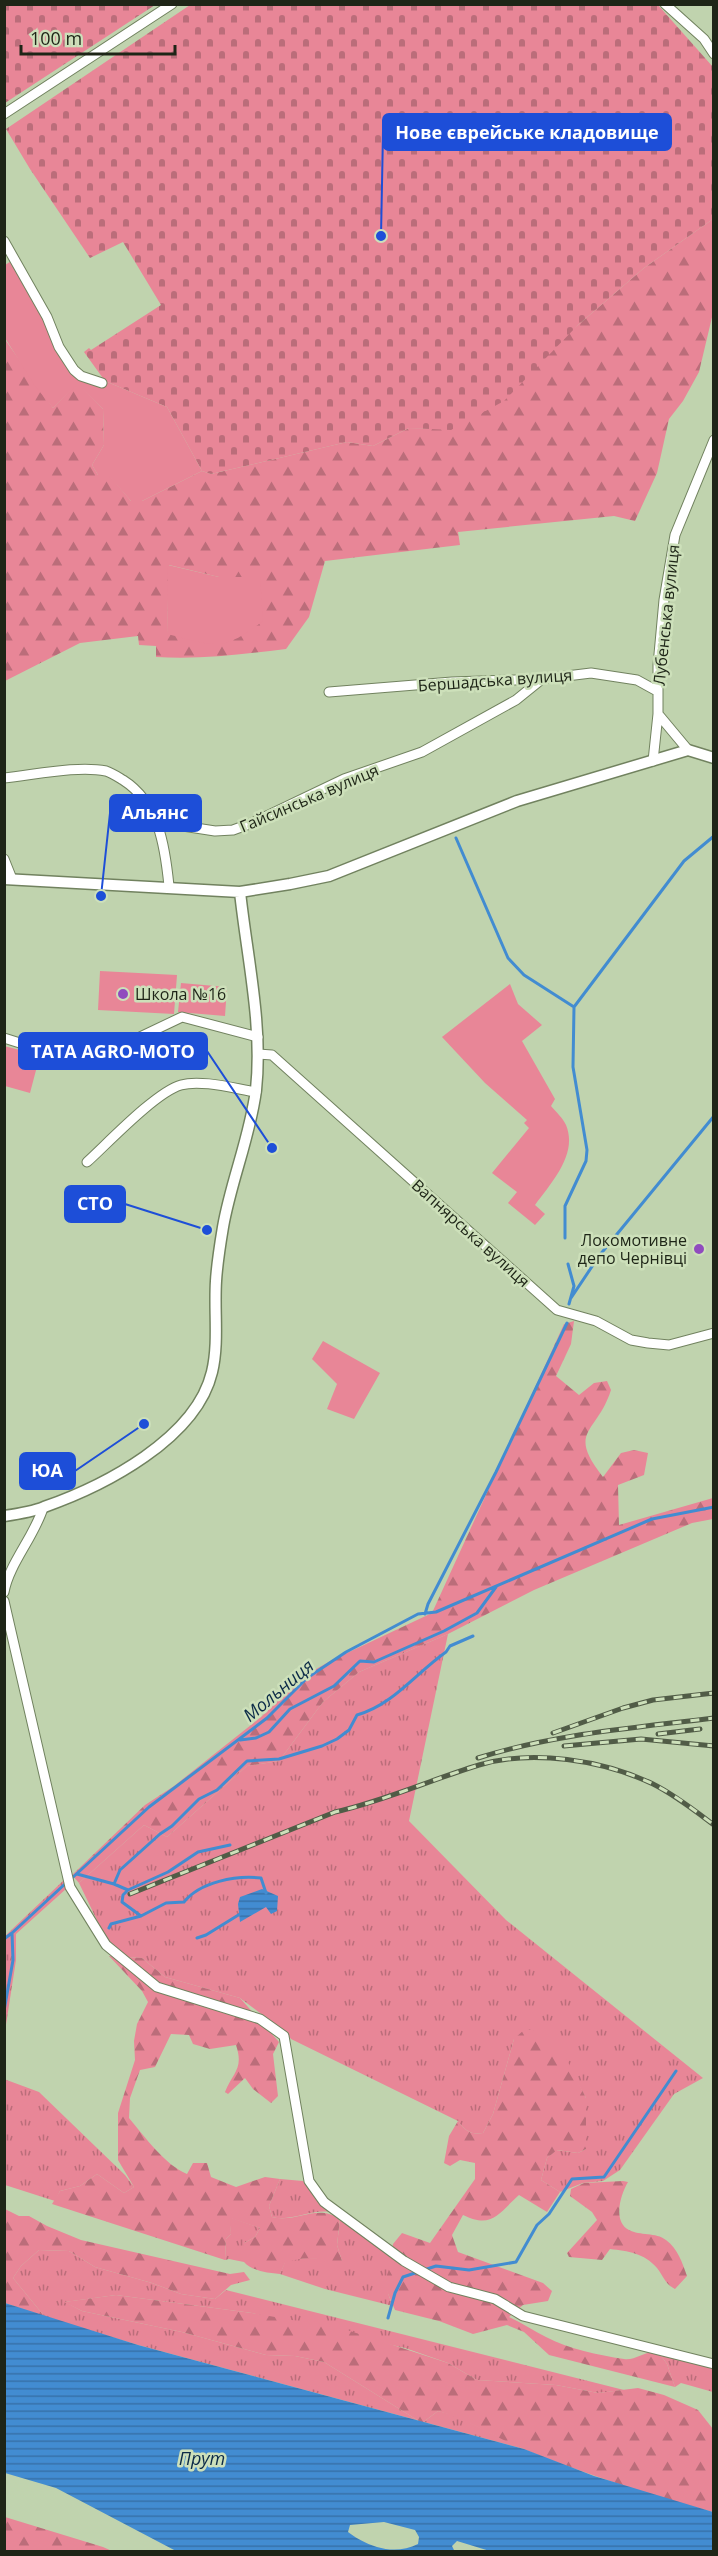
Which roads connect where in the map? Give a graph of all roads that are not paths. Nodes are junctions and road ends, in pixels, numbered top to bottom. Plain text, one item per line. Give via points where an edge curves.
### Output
1 (172, 4) edge
2 (665, 4) edge
3 (714, 54) edge
4 (4, 114) edge
5 (4, 241) edge
6 (102, 383) dead end
7 (714, 441) edge
8 (542, 679) junction
9 (657, 691) junction
10 (329, 692) dead end
11 (658, 714) junction
12 (688, 750) junction
13 (714, 758) edge
14 (653, 761) junction
15 (4, 778) edge
16 (157, 822) junction
17 (4, 859) edge
18 (8, 879) edge
19 (169, 886) junction
20 (240, 892) junction
21 (258, 1037) junction
22 (4, 1038) edge
23 (258, 1054) junction
24 (256, 1092) junction
25 (87, 1162) dead end
26 (714, 1333) edge
27 (43, 1508) junction
28 (4, 1516) edge
29 (4, 1592) edge
30 (4, 1602) edge
31 (714, 2364) edge

1 - 4 street
2 - 3 street via 704,39
5 - 6 street via 74,370
7 - 9 street, Лубенська вулиця via 675,535 664,600
8 - 9 street, Бершадська вулиця via 599,673 637,680
8 - 10 street, Бершадська вулиця
8 - 16 street, Гайсинська вулиця via 516,700 422,752 344,779 252,823 215,831
9 - 11 street, Лубенська вулиця
11 - 12 street
11 - 14 street, Лубенська вулиця
12 - 13 street
12 - 14 street
14 - 20 street via 517,801 329,876
15 - 16 street via 106,771 134,787
16 - 19 street
17 - 18 street
18 - 19 street
19 - 20 street
20 - 21 street
21 - 22 street via 182,1017 80,1062
21 - 23 street
23 - 24 street
23 - 26 street, Вапнярська вулиця via 272,1055 556,1311 596,1321 631,1340 648,1343 669,1345
24 - 25 street via 182,1084 127,1124
24 - 27 street via 223,1227 212,1373 201,1398 189,1417 152,1452 102,1482
27 - 28 street
27 - 29 street
30 - 31 street via 70,1887 106,1945 157,1987 260,2019 284,2036 309,2181 324,2202 404,2261 449,2287 495,2299 523,2316

